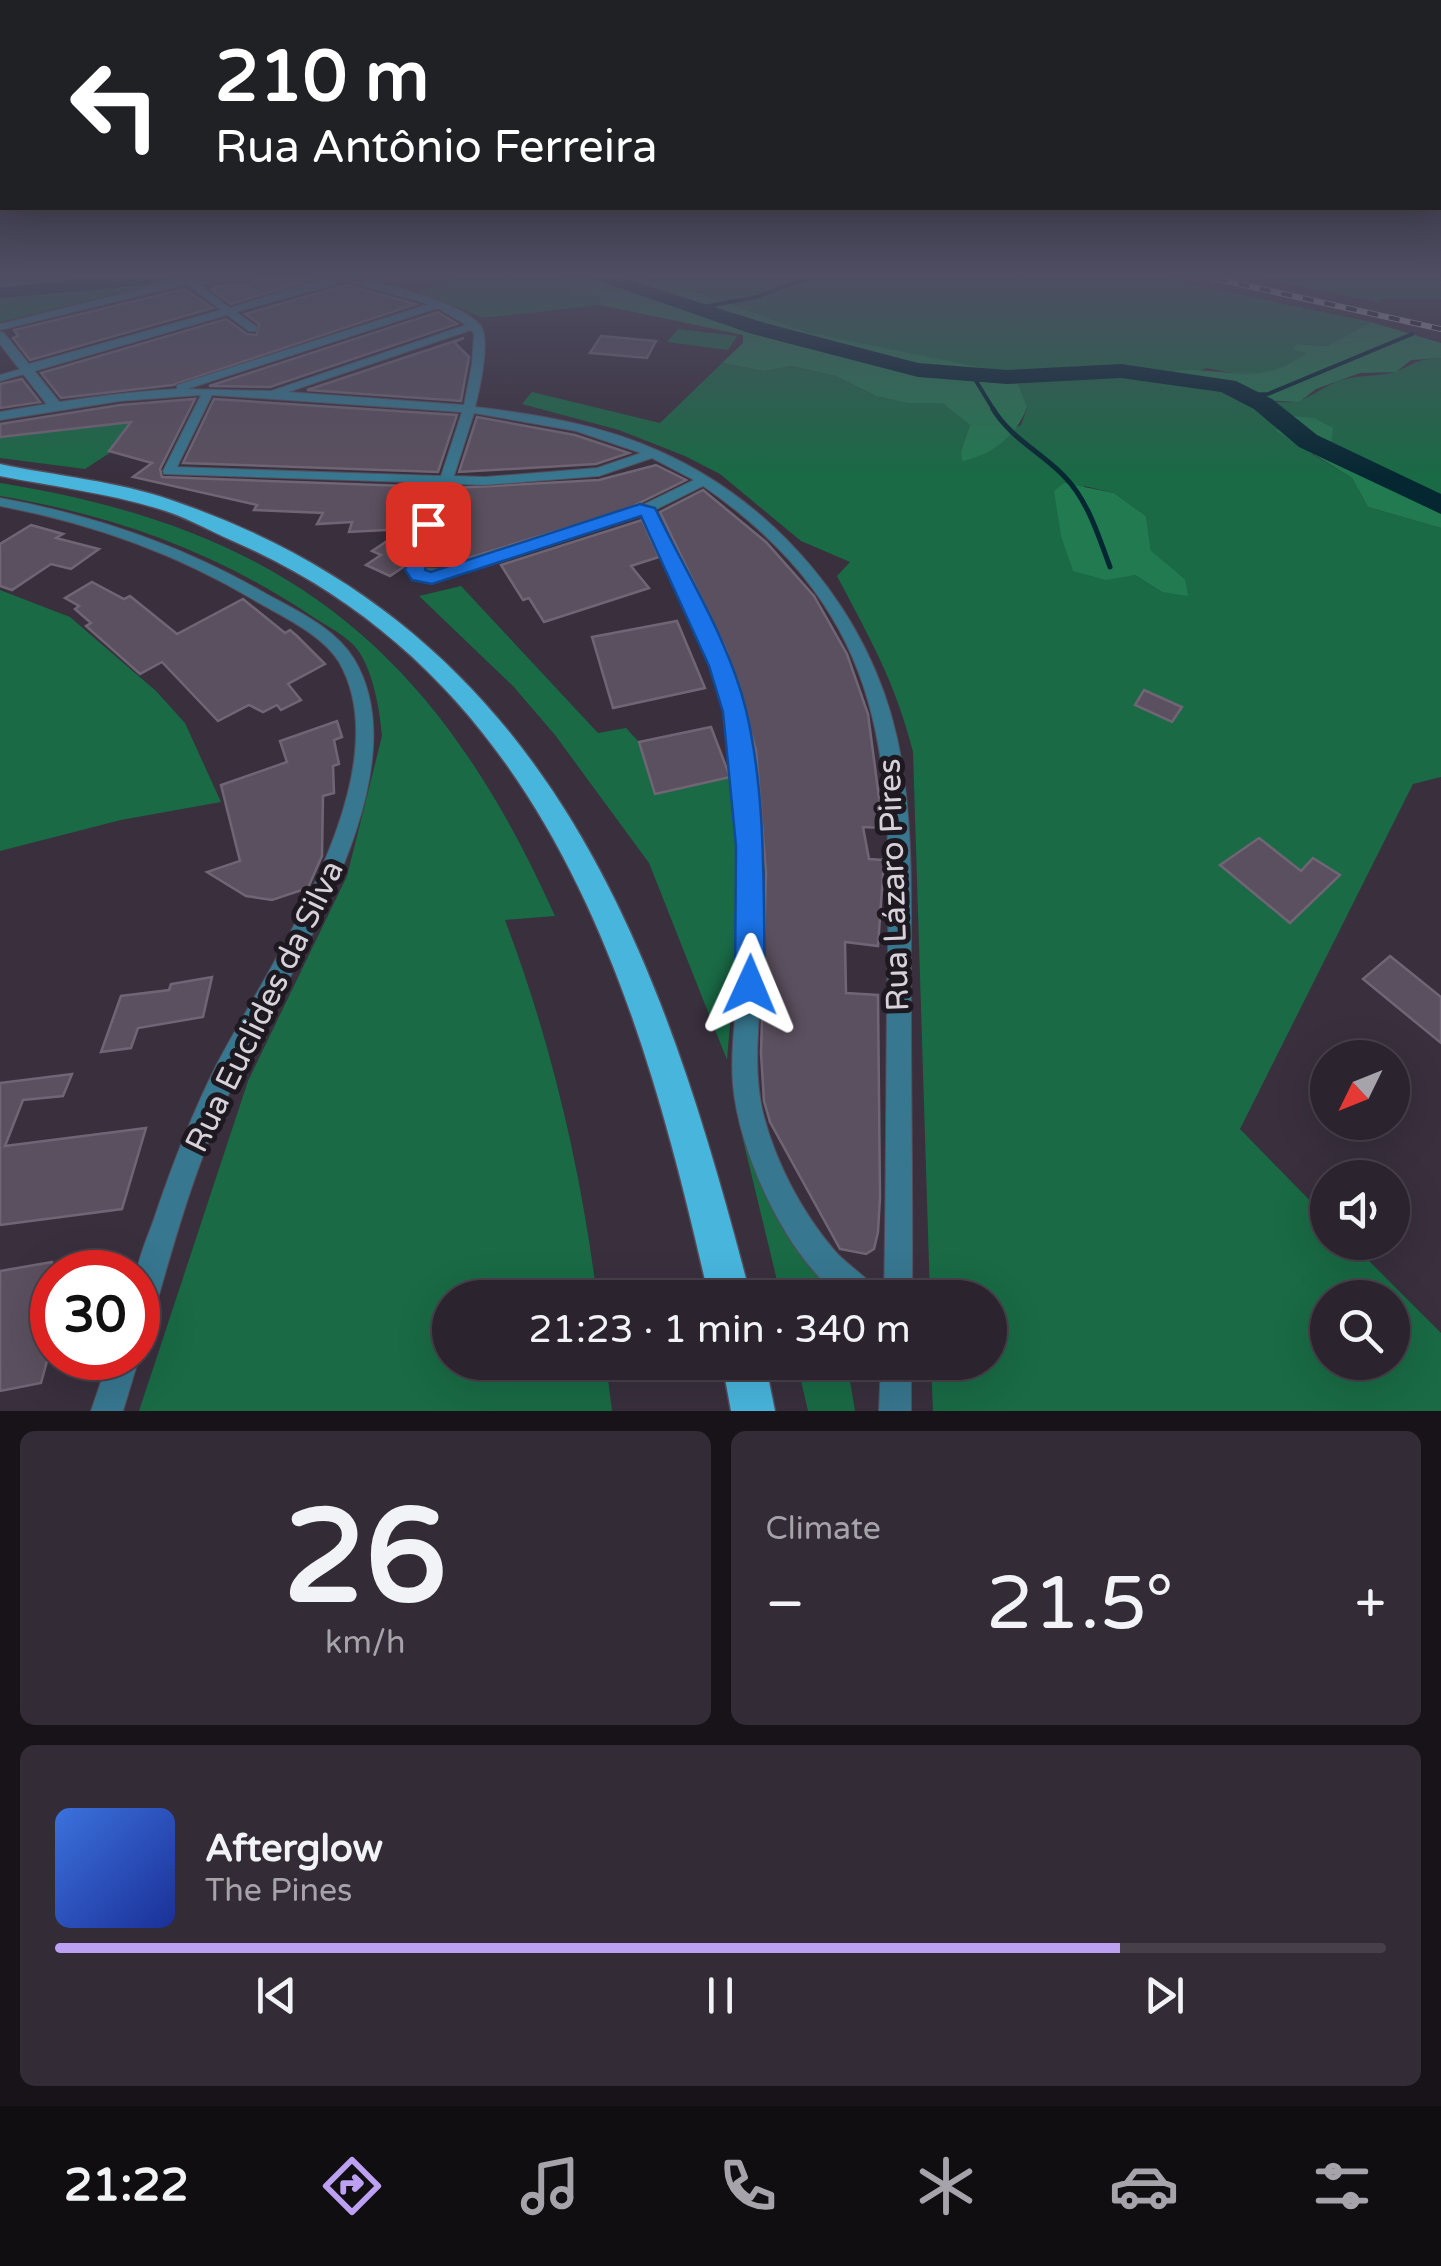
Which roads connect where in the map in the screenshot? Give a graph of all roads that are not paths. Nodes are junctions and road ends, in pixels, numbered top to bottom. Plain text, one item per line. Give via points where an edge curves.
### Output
1 (7, 345) edge
2 (113, 345) edge
3 (324, 345) edge
4 (414, 345) edge
5 (480, 345) edge
6 (27, 369) junction
7 (0, 378) edge
8 (206, 386) junction
9 (156, 395) junction
10 (268, 395) junction
11 (56, 406) junction
12 (470, 408) junction
13 (0, 416) edge
14 (654, 454) junction
15 (0, 470) edge
16 (703, 480) junction
17 (442, 482) junction
18 (0, 502) edge
19 (646, 508) junction
20 (160, 1250) edge
21 (725, 1280) edge
22 (842, 1280) edge
23 (898, 1280) edge
24 (117, 1380) edge
25 (747, 1380) edge
26 (895, 1380) edge
27 (107, 1411) edge
28 (753, 1411) edge
29 (894, 1411) edge

1 - 6 street
2 - 6 street
3 - 8 street
4 - 10 street
5 - 12 street
6 - 7 street
6 - 11 street
8 - 9 street
8 - 9 street, Rua Lázaro Pires
8 - 10 street, Rua Lázaro Pires
8 - 17 street via 169,471
9 - 11 street, Rua Lázaro Pires
10 - 12 street, Rua Lázaro Pires
11 - 13 street, Rua Lázaro Pires
12 - 14 street, Rua Lázaro Pires via 560,423
12 - 17 street
14 - 16 street, Rua Lázaro Pires
14 - 17 street via 599,472
15 - 21 main road via 110,489 244,534 396,625 481,708 562,824 602,898 678,1096
16 - 19 street
16 - 23 street, Rua Lázaro Pires via 803,564 856,643 882,717 900,863
17 - 19 street via 415,568 419,576 447,574
18 - 20 street, Rua Euclides da Silva via 182,554 284,611 347,661 367,728 329,878 203,1122
19 - 22 street via 720,666 739,735 752,953 745,1085 754,1128 778,1186
24 - 27 street
25 - 28 main road
26 - 29 street

